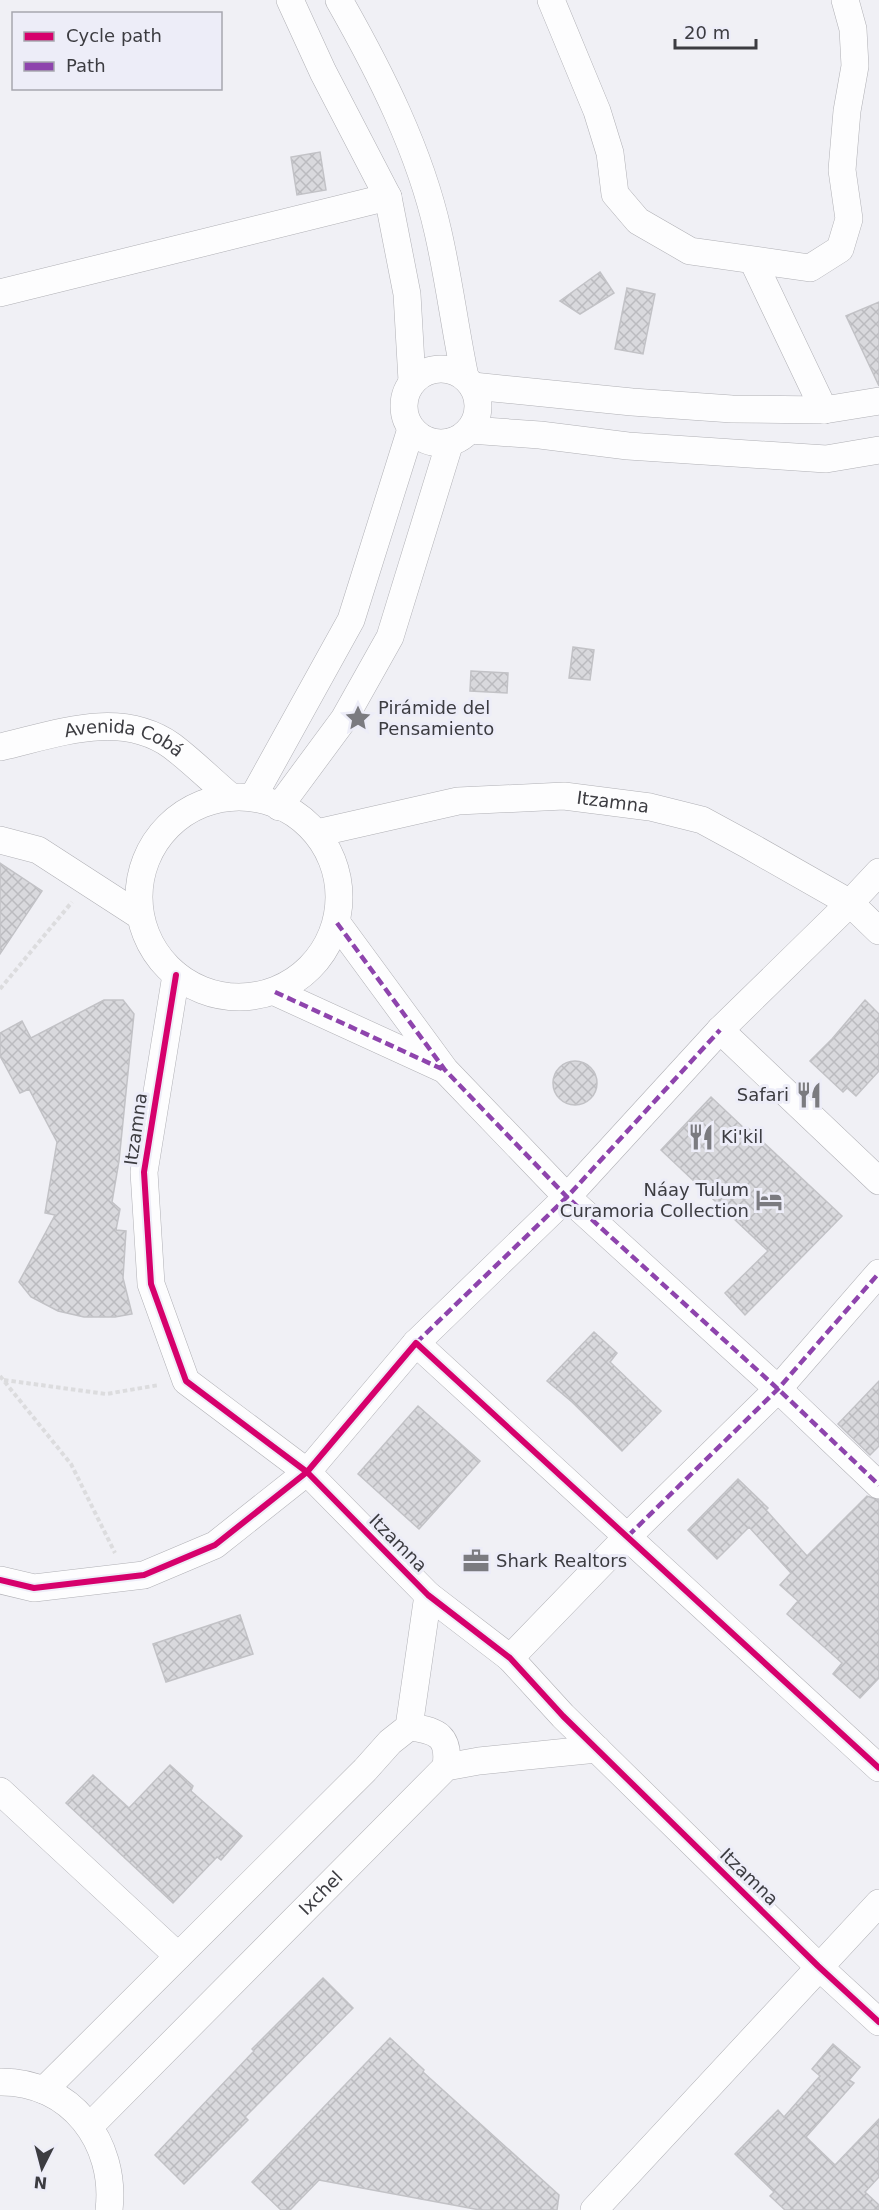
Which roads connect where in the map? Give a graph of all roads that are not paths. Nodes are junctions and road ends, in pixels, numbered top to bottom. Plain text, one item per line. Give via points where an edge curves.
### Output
1 (290, 0) edge
2 (339, 0) edge
3 (551, 0) edge
4 (845, 0) edge
5 (388, 197) junction
6 (753, 261) junction
7 (0, 294) edge
8 (412, 381) junction
9 (469, 381) junction
10 (879, 401) edge
11 (661, 404) junction
12 (824, 410) junction
13 (411, 429) junction
14 (460, 436) junction
15 (657, 447) junction
16 (879, 450) edge
17 (0, 747) edge
18 (242, 797) junction
19 (279, 807) junction
20 (317, 833) junction
21 (0, 840) edge
22 (879, 872) edge
23 (850, 903) junction
24 (140, 916) junction
25 (337, 923) junction
26 (879, 932) edge
27 (176, 975) junction
28 (275, 992) junction
29 (720, 1030) junction
30 (445, 1070) junction
31 (879, 1181) edge
32 (567, 1197) junction
33 (879, 1273) edge
34 (416, 1343) junction
35 (778, 1389) junction
36 (307, 1472) junction
37 (879, 1485) edge
38 (628, 1536) junction
39 (0, 1580) edge
40 (428, 1595) junction
41 (510, 1658) junction
42 (409, 1727) junction
43 (597, 1749) junction
44 (446, 1767) junction
45 (879, 1768) edge
46 (0, 1791) edge
47 (879, 1903) edge
48 (178, 1956) junction
49 (818, 1966) junction
50 (879, 2022) edge
51 (0, 2082) edge
52 (44, 2090) junction
53 (90, 2126) junction
54 (109, 2210) edge
55 (594, 2210) edge

1 - 5 street
2 - 9 street via 368,50 418,166 438,231
3 - 6 street via 597,111 610,153 615,194 638,221 690,251
4 - 6 street via 853,29 855,66 842,170 849,219 840,249 810,268
5 - 7 street
5 - 8 street via 407,294
6 - 12 street
8 - 9 street via 431,369 443,368
8 - 13 street via 403,403
9 - 11 street
9 - 14 street via 478,396 478,408 476,420
10 - 12 street
11 - 12 street
11 - 15 street
13 - 14 street via 439,443
13 - 18 street via 351,620
14 - 15 street
14 - 19 street via 390,637 344,719
15 - 16 street via 826,459
17 - 18 street, Avenida Cobá via 97,725 140,730 171,746
18 - 19 street
18 - 24 street via 200,805 173,822 151,849 140,882
19 - 20 street
20 - 23 street, Itzamna via 458,801 564,796 650,807 702,820
20 - 25 street via 333,861 340,891
21 - 24 street via 38,850
22 - 23 street
23 - 26 street, Itzamna
23 - 29 street
24 - 27 street via 153,949
25 - 28 street via 317,960 302,976
25 - 30 street
27 - 28 street via 206,992 240,998
27 - 36 street, Itzamna via 144,1172 151,1284 186,1381
28 - 30 street
29 - 31 street
29 - 32 street
30 - 32 street
32 - 34 street
32 - 35 street
33 - 35 street
34 - 36 street
34 - 38 street
35 - 37 street
35 - 38 street
36 - 39 street via 215,1545 144,1575 34,1588
36 - 40 street, Itzamna
38 - 41 street
38 - 45 street
40 - 41 street, Itzamna
40 - 42 street
41 - 43 street, Itzamna
42 - 44 street via 439,1734 448,1751
42 - 48 street
43 - 44 street
43 - 49 street, Itzamna
44 - 53 street, Ixchel
46 - 48 street
47 - 49 street
48 - 52 street
49 - 50 street, Itzamna
49 - 55 street
51 - 52 street
52 - 53 street via 69,2105
53 - 54 street via 109,2169

